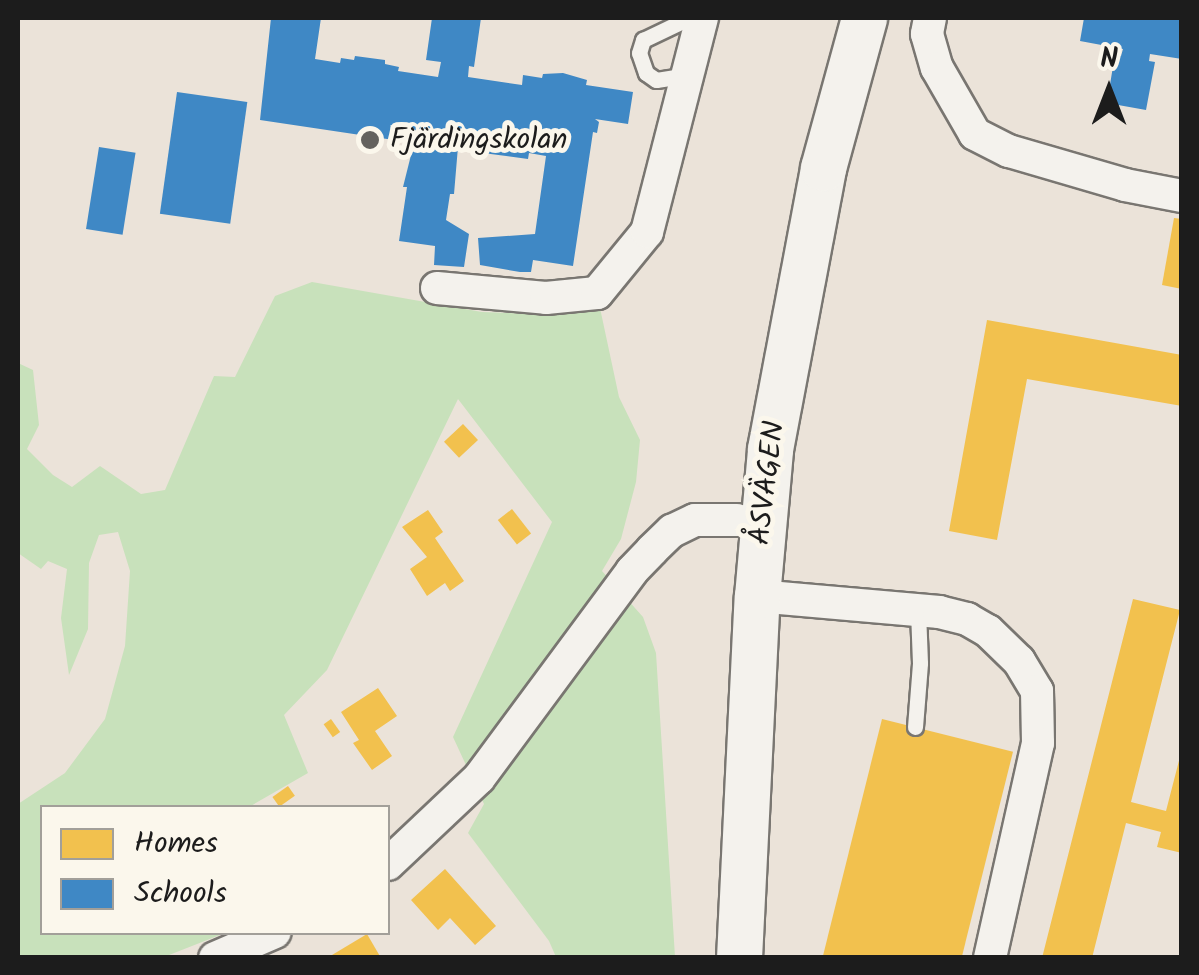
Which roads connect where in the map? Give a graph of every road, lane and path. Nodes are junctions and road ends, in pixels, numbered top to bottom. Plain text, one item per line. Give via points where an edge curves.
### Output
1 (689, 18) edge
2 (702, 18) edge
3 (864, 18) edge
4 (930, 18) edge
5 (690, 75) junction
6 (1182, 196) edge
7 (437, 288) dead end
8 (737, 520) dead end
9 (757, 596) junction
10 (918, 610) junction
11 (915, 727) dead end
12 (390, 862) edge
13 (269, 935) edge
14 (215, 958) edge
15 (738, 958) edge
16 (990, 958) edge

1 - 5 lane via 643,40 639,53 656,80
2 - 5 street
3 - 9 street, ÅSVÄGEN via 802,268 770,449
4 - 6 street via 927,34 938,68 974,134 1008,151
5 - 7 street via 647,232 597,292 546,298
8 - 12 street via 695,520 652,550 479,778
9 - 10 street
9 - 15 street, ÅSVÄGEN
10 - 11 lane
10 - 16 street via 967,619 988,631 1019,661 1037,691 1038,744
13 - 14 street

